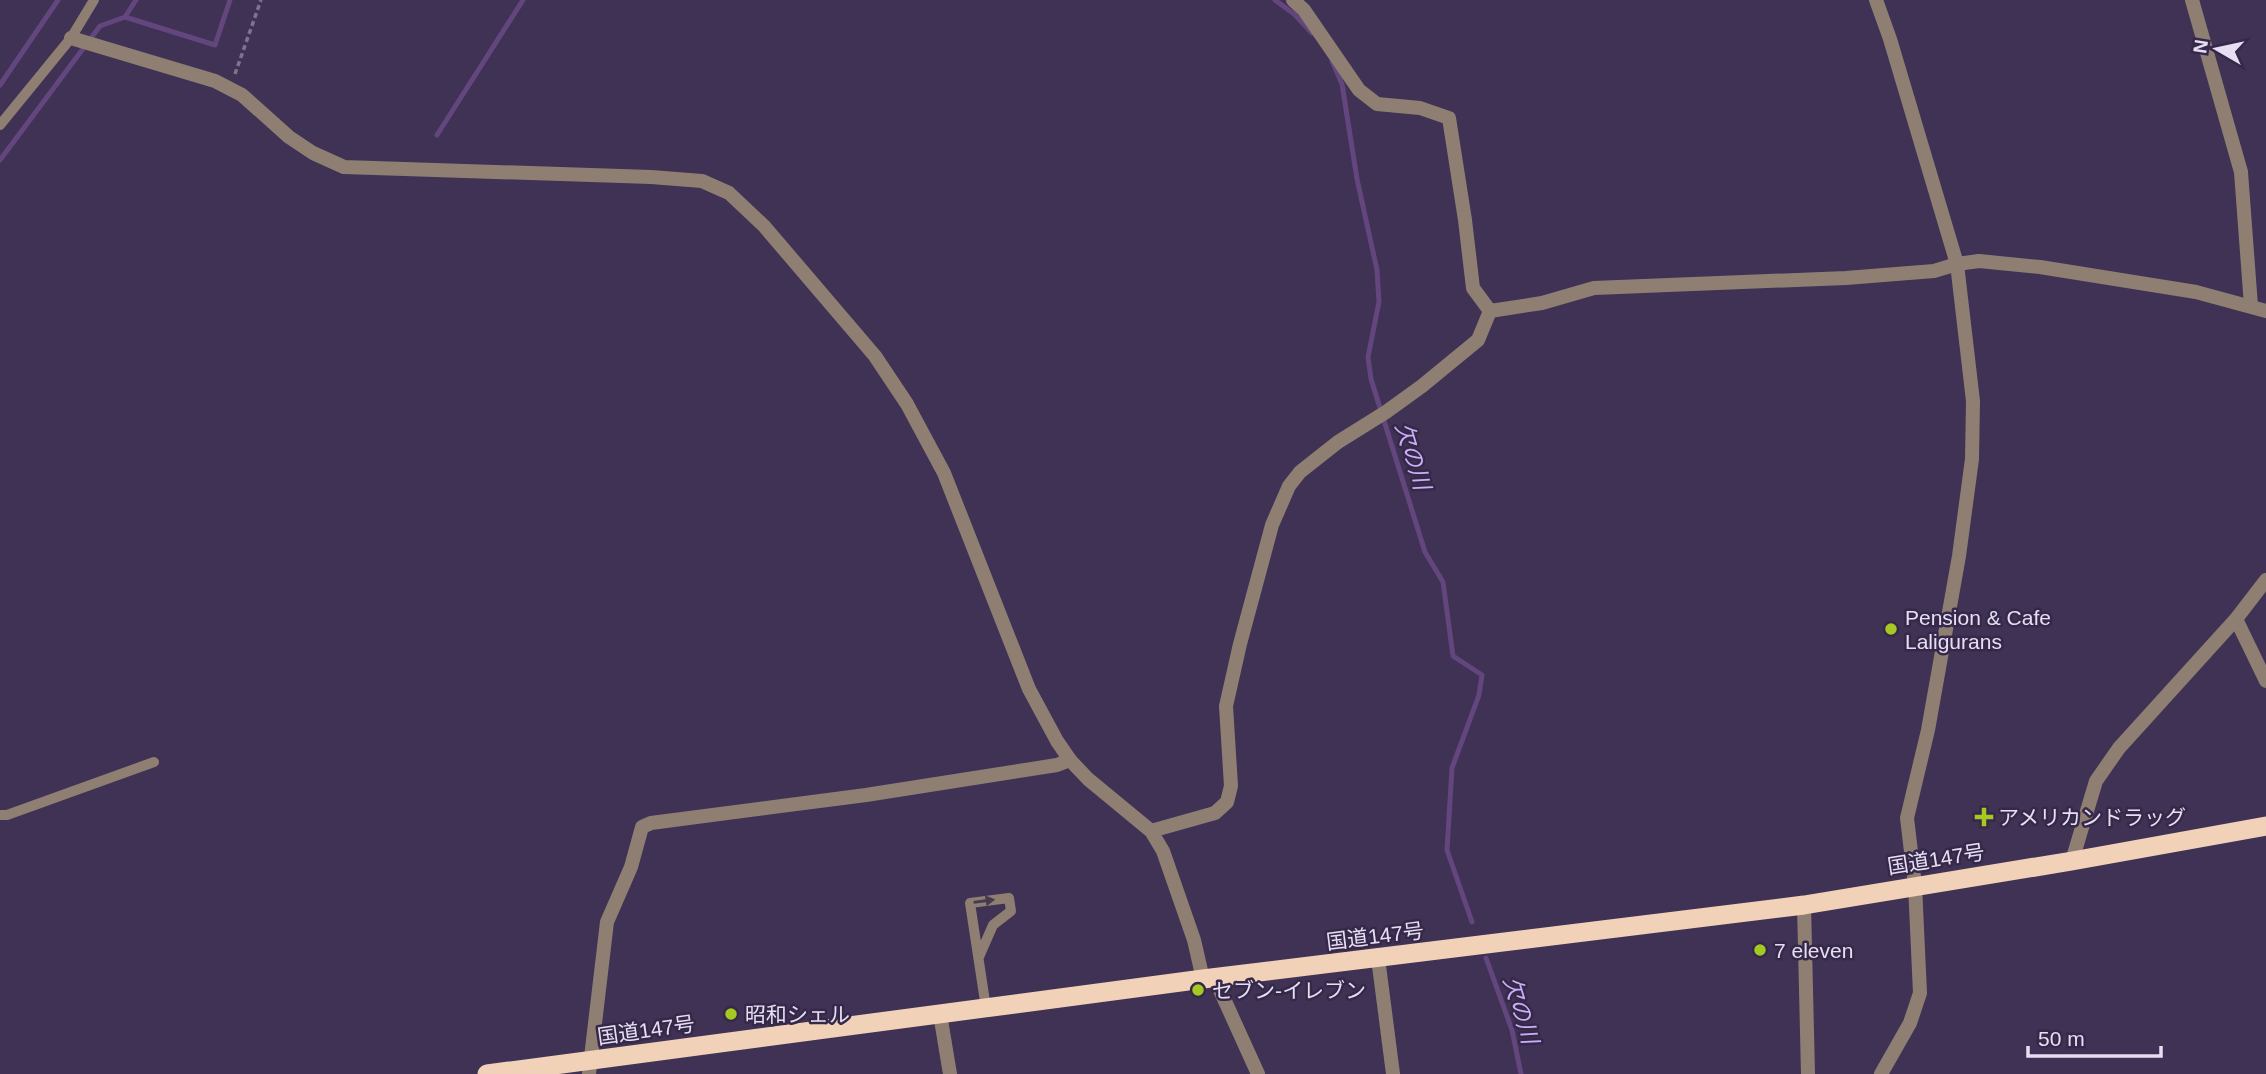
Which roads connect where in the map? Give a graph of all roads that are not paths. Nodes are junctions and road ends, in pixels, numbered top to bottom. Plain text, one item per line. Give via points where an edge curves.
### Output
1 (94, 0) edge
2 (1293, 0) edge
3 (1876, 0) edge
4 (2192, 0) edge
5 (71, 38) junction
6 (0, 125) edge
7 (1957, 264) junction
8 (2251, 306) junction
9 (1490, 311) junction
10 (2266, 311) edge
11 (2266, 580) edge
12 (2236, 619) junction
13 (2266, 681) edge
14 (1070, 760) junction
15 (154, 762) dead end
16 (0, 815) edge
17 (2266, 826) edge
18 (1151, 831) junction
19 (2072, 861) junction
20 (1915, 885) junction
21 (1804, 905) junction
22 (979, 957) junction
23 (1378, 958) junction
24 (1209, 979) junction
25 (986, 1008) junction
26 (940, 1014) junction
27 (589, 1067) edge
28 (487, 1074) edge
29 (950, 1074) edge
30 (1258, 1074) edge
31 (1392, 1074) edge
32 (1808, 1074) edge
33 (1881, 1074) edge

1 - 5 lane
2 - 9 street via 1359,90 1377,104 1420,108 1449,118 1473,288
3 - 7 street
4 - 8 street via 2241,172
5 - 6 lane
5 - 14 street via 215,81 242,95 289,137 344,167 663,178 702,181 729,193 764,226 875,356 907,404 944,472 1029,689
7 - 8 street via 1979,261 2040,267 2196,292
7 - 9 street via 1934,271 1846,278 1594,288
7 - 20 street via 1973,401 1972,459 1931,716 1907,818
8 - 10 street
9 - 18 street via 1478,340 1386,412 1338,442 1289,486 1272,525 1226,706 1231,786 1227,802 1215,813
11 - 12 street
12 - 13 street
12 - 19 street via 2119,748 2096,781
14 - 18 street
14 - 27 street via 642,827 631,867 607,922
15 - 16 lane
17 - 19 highway, 国道147号
18 - 24 street via 1163,851
19 - 20 highway, 国道147号
20 - 21 highway, 国道147号
20 - 33 street via 1920,993 1910,1023
21 - 23 highway, 国道147号
21 - 32 street
22 -> 22 lane via 970,903 1009,898 1011,911 993,925
22 - 25 lane
23 - 24 highway, 国道147号
23 - 31 street
24 - 25 highway, 国道147号
24 - 30 street
25 - 26 highway, 国道147号
26 - 27 highway, 国道147号
26 - 29 street
27 - 28 highway, 国道147号

